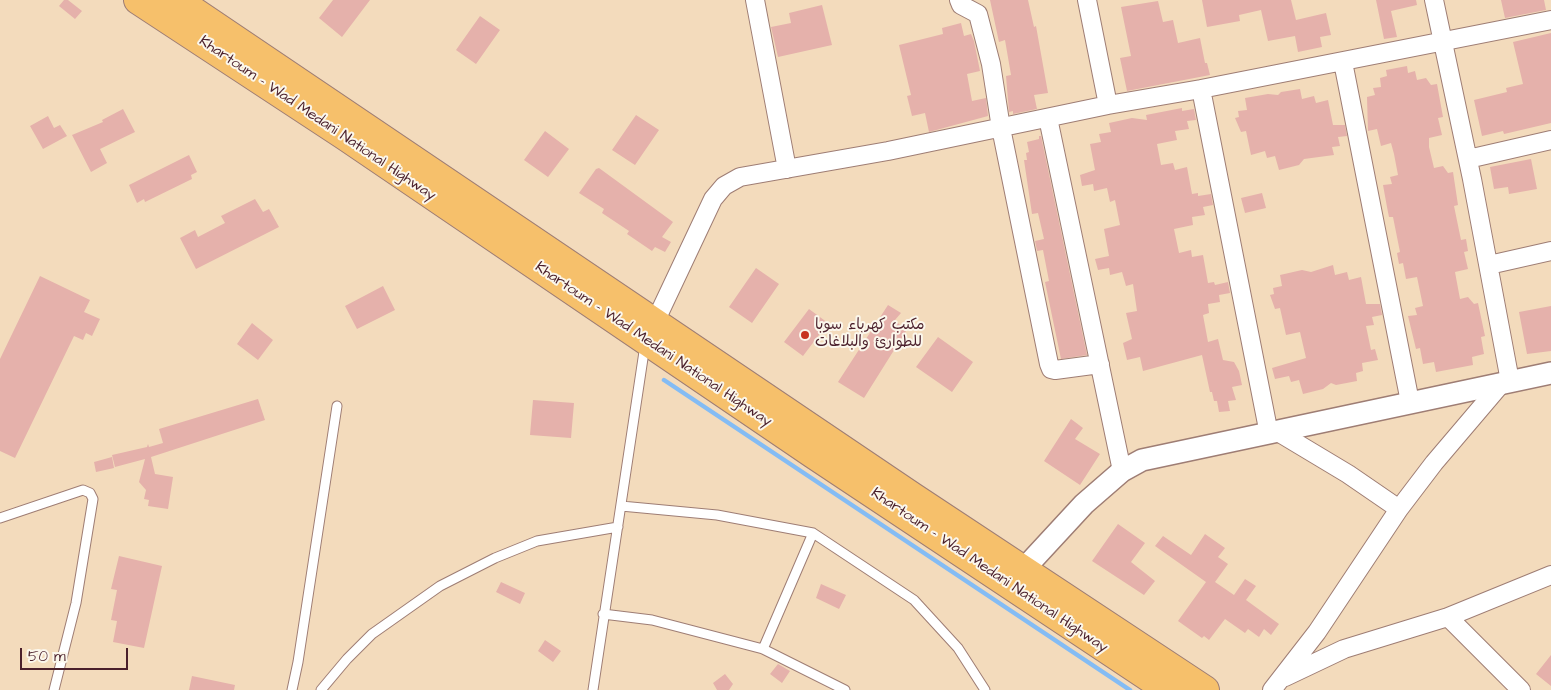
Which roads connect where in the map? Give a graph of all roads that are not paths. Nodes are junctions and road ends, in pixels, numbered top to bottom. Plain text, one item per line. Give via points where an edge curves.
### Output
1 (138, 0) edge
2 (177, 0) edge
3 (755, 0) edge
4 (959, 0) edge
5 (1087, 0) edge
6 (1434, 0) edge
7 (1551, 20) edge
8 (1442, 41) junction
9 (1343, 62) junction
10 (1201, 89) junction
11 (1108, 104) junction
12 (1048, 118) junction
13 (1001, 128) junction
14 (1551, 140) edge
15 (1468, 159) junction
16 (787, 170) junction
17 (1551, 251) edge
18 (1489, 264) junction
19 (650, 331) junction
20 (1100, 364) junction
21 (1551, 373) edge
22 (1506, 382) junction
23 (1410, 402) junction
24 (337, 406) dead end
25 (1273, 433) junction
26 (1122, 471) junction
27 (621, 506) junction
28 (1399, 509) junction
29 (0, 518) edge
30 (618, 527) junction
31 (813, 534) junction
32 (1023, 570) junction
33 (1551, 574) edge
34 (603, 614) junction
35 (1448, 617) junction
36 (763, 649) junction
37 (1277, 684) edge
38 (54, 690) edge
39 (292, 690) edge
40 (321, 690) edge
41 (593, 690) edge
42 (845, 690) edge
43 (985, 690) edge
44 (1168, 690) edge
45 (1205, 690) edge
46 (1520, 690) edge

1 - 19 highway, Khartoum - Wad Medani National Highway
2 - 19 highway, Khartoum - Wad Medani National Highway
3 - 16 street
4 - 13 street via 961,5 978,14 991,64
5 - 11 street
6 - 8 street
7 - 8 street
8 - 9 street
8 - 15 street
9 - 10 street
9 - 23 street
10 - 11 street
10 - 25 street
11 - 12 street
12 - 13 street
12 - 20 street
13 - 16 street
13 - 20 street via 1051,369
14 - 15 street
15 - 18 street
16 - 19 street via 740,177 724,186 713,199
17 - 18 street
18 - 22 street
19 - 27 lane
19 - 32 highway, Khartoum - Wad Medani National Highway
19 - 44 highway, Khartoum - Wad Medani National Highway via 821,460
20 - 26 street
21 - 22 street
22 - 23 street
22 - 28 street via 1434,463
23 - 25 street
24 - 39 lane
25 - 26 street via 1156,456
25 - 28 street via 1348,474
26 - 32 street via 1065,523
27 - 30 lane
27 - 31 lane via 717,515
28 - 37 street via 1317,632
29 - 38 lane via 84,490 93,499 76,603
30 - 34 lane
30 - 40 lane via 537,541 440,586 372,634
31 - 36 lane
31 - 43 lane via 914,600 958,648
32 - 45 highway, Khartoum - Wad Medani National Highway
33 - 35 street
34 - 36 lane via 652,620
34 - 41 lane
35 - 37 street via 1344,649
35 - 46 street
36 - 42 lane

